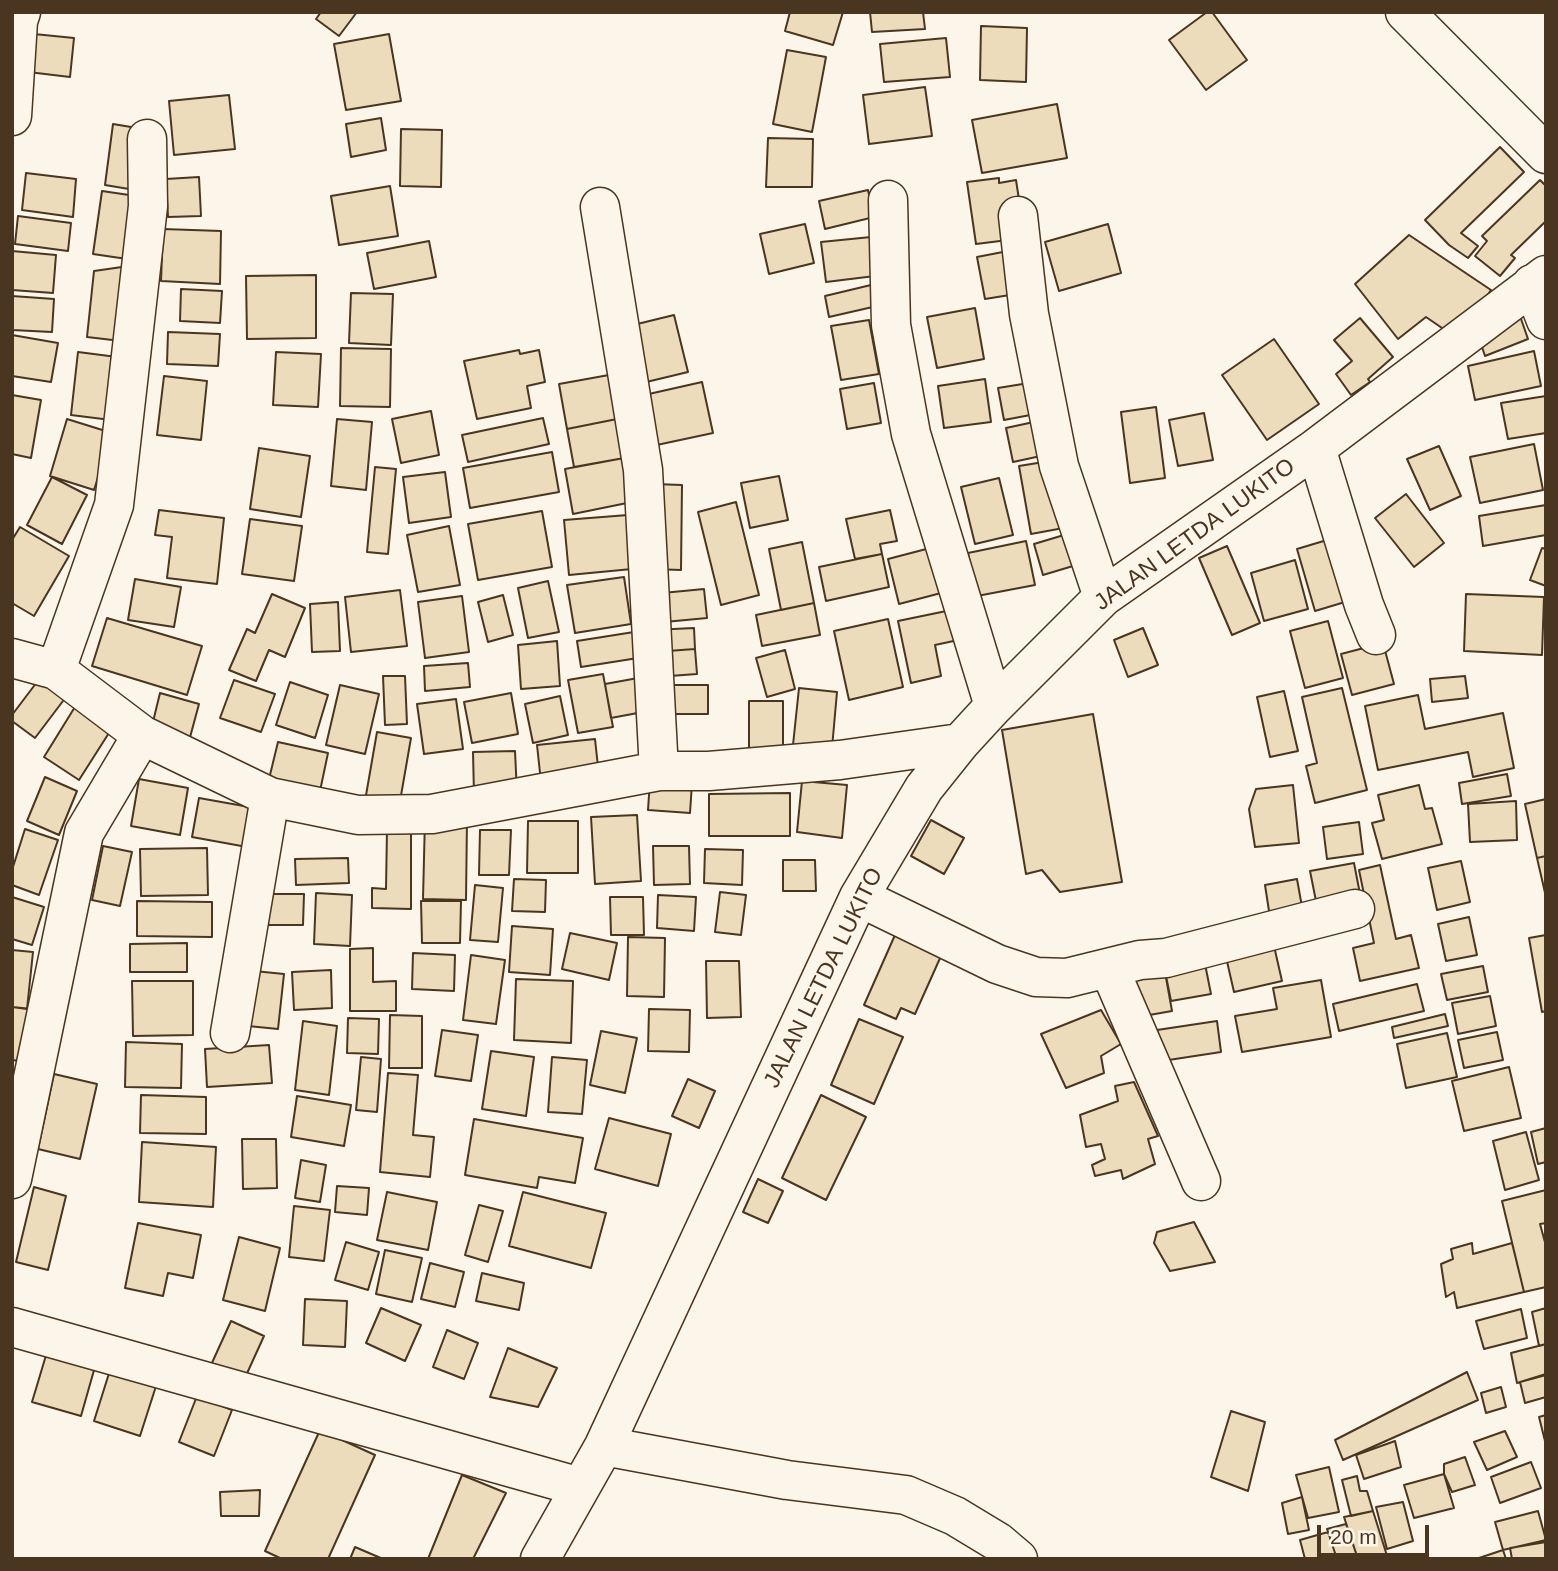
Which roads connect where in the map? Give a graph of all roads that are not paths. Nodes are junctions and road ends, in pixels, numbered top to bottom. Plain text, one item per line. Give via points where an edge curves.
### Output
1 (21, 12) edge
2 (1405, 12) edge
3 (12, 116) edge
4 (147, 139) dead end
5 (1546, 154) edge
6 (888, 200) dead end
7 (600, 207) dead end
8 (1018, 216) dead end
9 (1539, 279) edge
10 (1546, 320) edge
11 (1316, 448) junction
12 (1103, 597) junction
13 (1376, 635) dead end
14 (12, 658) edge
15 (56, 670) junction
16 (994, 706) junction
17 (142, 735) junction
18 (960, 743) junction
19 (659, 771) junction
20 (270, 797) junction
21 (859, 897) junction
22 (1356, 909) dead end
23 (1109, 968) junction
24 (230, 1033) dead end
25 (12, 1179) edge
26 (1201, 1181) dead end
27 (12, 1326) edge
28 (604, 1446) junction
29 (580, 1487) junction
30 (540, 1559) edge
31 (1018, 1559) edge

1 - 3 street
2 - 5 street
4 - 15 street via 148,205 114,505
6 - 16 street via 891,325 911,434
7 - 19 street via 643,470
8 - 12 street via 1029,314 1059,466
9 - 10 street
9 - 11 street, JALAN LETDA LUKITO
11 - 12 street, JALAN LETDA LUKITO
11 - 13 street
12 - 16 street, JALAN LETDA LUKITO
14 - 15 street
15 - 17 street
16 - 18 street, JALAN LETDA LUKITO
17 - 20 street
17 - 25 street via 84,833
18 - 19 street via 827,761
18 - 21 street, JALAN LETDA LUKITO via 924,788
19 - 20 street via 432,814 358,816
20 - 24 street
21 - 23 street via 997,964 1036,977 1067,978
21 - 28 street, JALAN LETDA LUKITO
22 - 23 street via 1166,958
23 - 26 street
27 - 29 street
28 - 29 street, JALAN LETDA LUKITO
28 - 31 street via 787,1480 906,1495 955,1516
29 - 30 street, JALAN LETDA LUKITO

